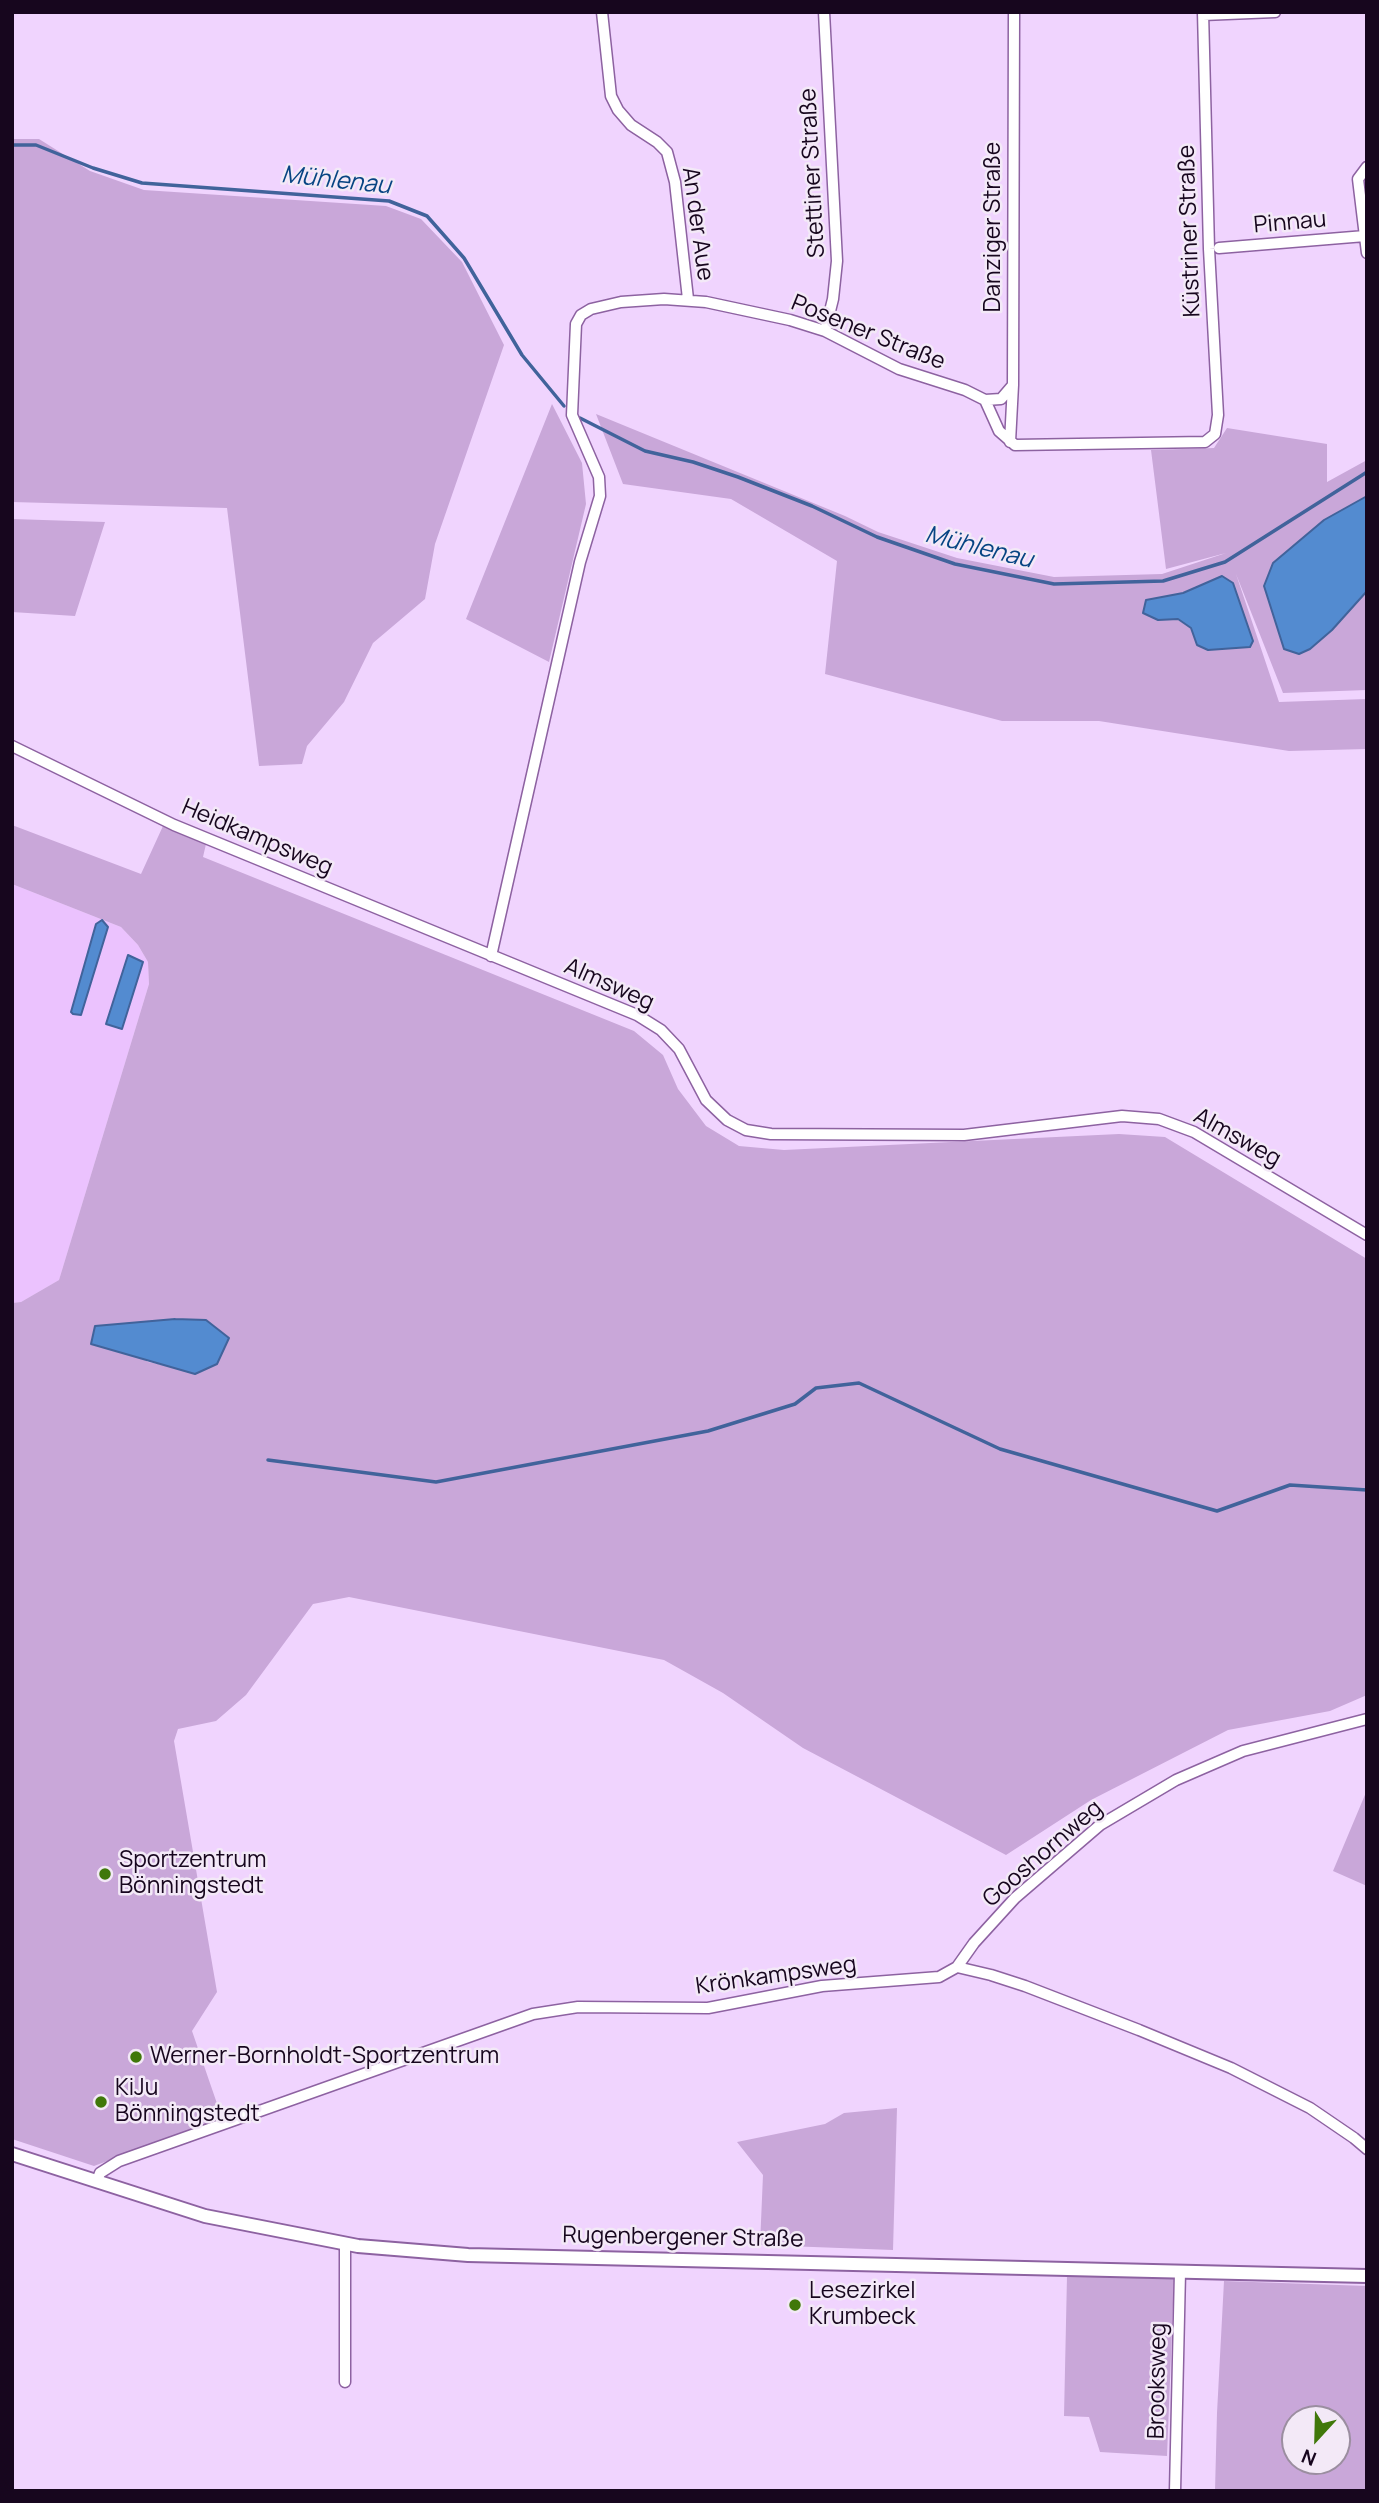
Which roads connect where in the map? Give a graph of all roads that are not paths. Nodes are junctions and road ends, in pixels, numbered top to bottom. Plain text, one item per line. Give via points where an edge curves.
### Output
1 (602, 12) edge
2 (824, 12) edge
3 (1014, 12) edge
4 (1275, 12) edge
5 (1203, 14) edge
6 (1367, 167) edge
7 (1365, 236) junction
8 (1219, 248) dead end
9 (1367, 253) edge
10 (688, 299) junction
11 (825, 331) junction
12 (1013, 385) junction
13 (985, 400) junction
14 (1010, 442) junction
15 (12, 746) edge
16 (491, 956) junction
17 (1367, 1235) edge
18 (1367, 1719) edge
19 (957, 1967) junction
20 (1367, 2150) edge
21 (12, 2154) edge
22 (97, 2182) junction
23 (345, 2245) junction
24 (1180, 2272) junction
25 (1366, 2274) edge
26 (345, 2382) dead end
27 (1175, 2491) edge

1 - 10 street, An der Aue via 614,103 631,125 667,152 675,182
2 - 11 street, Stettiner Straße via 837,261
3 - 12 street, Danziger Straße
4 - 5 street
5 - 14 street, Küstriner Straße via 1218,415 1215,434 1205,442 1025,446
6 - 7 street via 1358,179
7 - 8 street, Pinnau
7 - 9 street
10 - 11 street, Posener Straße
10 - 16 street, Posener Straße via 607,304 581,315 576,324 572,415 598,477 600,496 580,562
11 - 13 street, Posener Straße via 899,369
12 - 13 street via 1001,399
12 - 14 street, Danziger Straße
13 - 14 street via 999,431
15 - 16 street, Heidkampsweg via 174,825
16 - 17 street, Almsweg via 637,1015 661,1030 679,1049 706,1100 746,1130 964,1135 1122,1116 1159,1119 1194,1132
18 - 19 street, Gooshornweg via 1243,1751 1176,1780 1100,1825 1015,1898
19 - 20 street via 1025,1986 1231,2068 1310,2108
19 - 22 street, Krönkampsweg via 939,1977 822,1986 708,2008 578,2007 533,2014 119,2161 100,2174
21 - 22 main road, Rugenbergener Straße
22 - 23 main road, Rugenbergener Straße via 205,2217
23 - 24 main road, Rugenbergener Straße via 468,2255
23 - 26 street
24 - 25 main road, Rugenbergener Straße
24 - 27 street, Brooksweg

